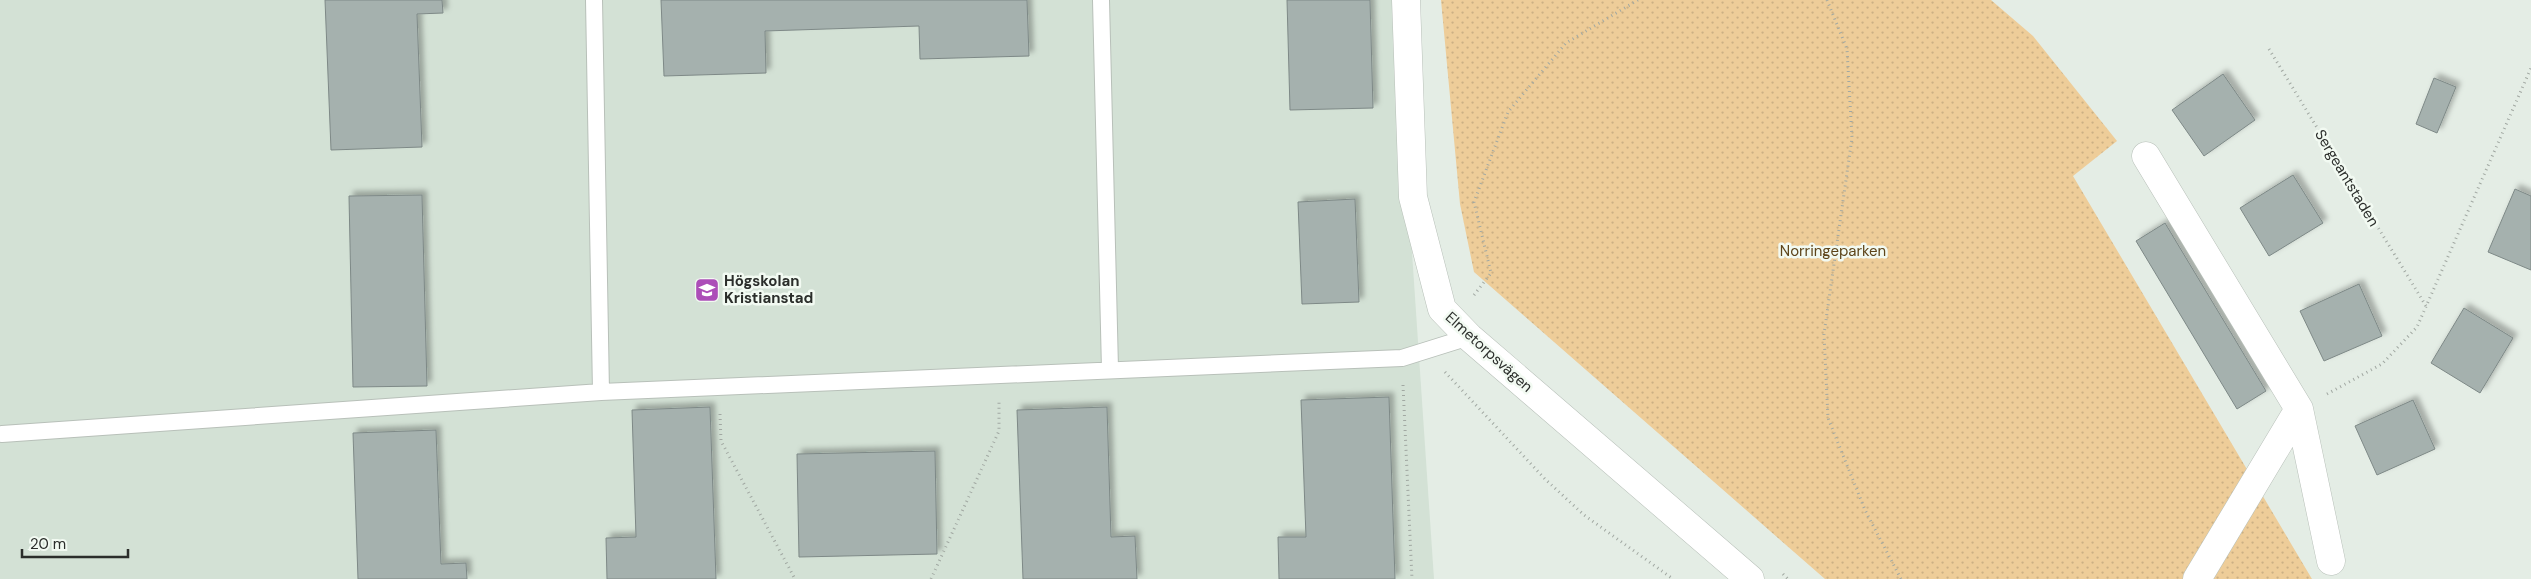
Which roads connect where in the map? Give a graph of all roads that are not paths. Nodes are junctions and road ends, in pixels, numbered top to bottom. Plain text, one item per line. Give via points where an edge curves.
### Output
1 (594, 0) edge
2 (1101, 0) edge
3 (1406, 0) edge
4 (2146, 156) dead end
5 (1469, 337) junction
6 (1110, 369) junction
7 (601, 392) junction
8 (2299, 409) junction
9 (2, 434) dead end
10 (2331, 561) dead end
11 (1750, 579) edge
12 (2197, 579) edge

1 - 7 lane
2 - 6 lane
3 - 5 street, Elmetorpsvägen via 1413,197 1442,309
4 - 8 street
5 - 6 lane via 1402,358
5 - 11 street, Elmetorpsvägen
6 - 7 lane
7 - 9 lane
8 - 10 street
8 - 12 street

